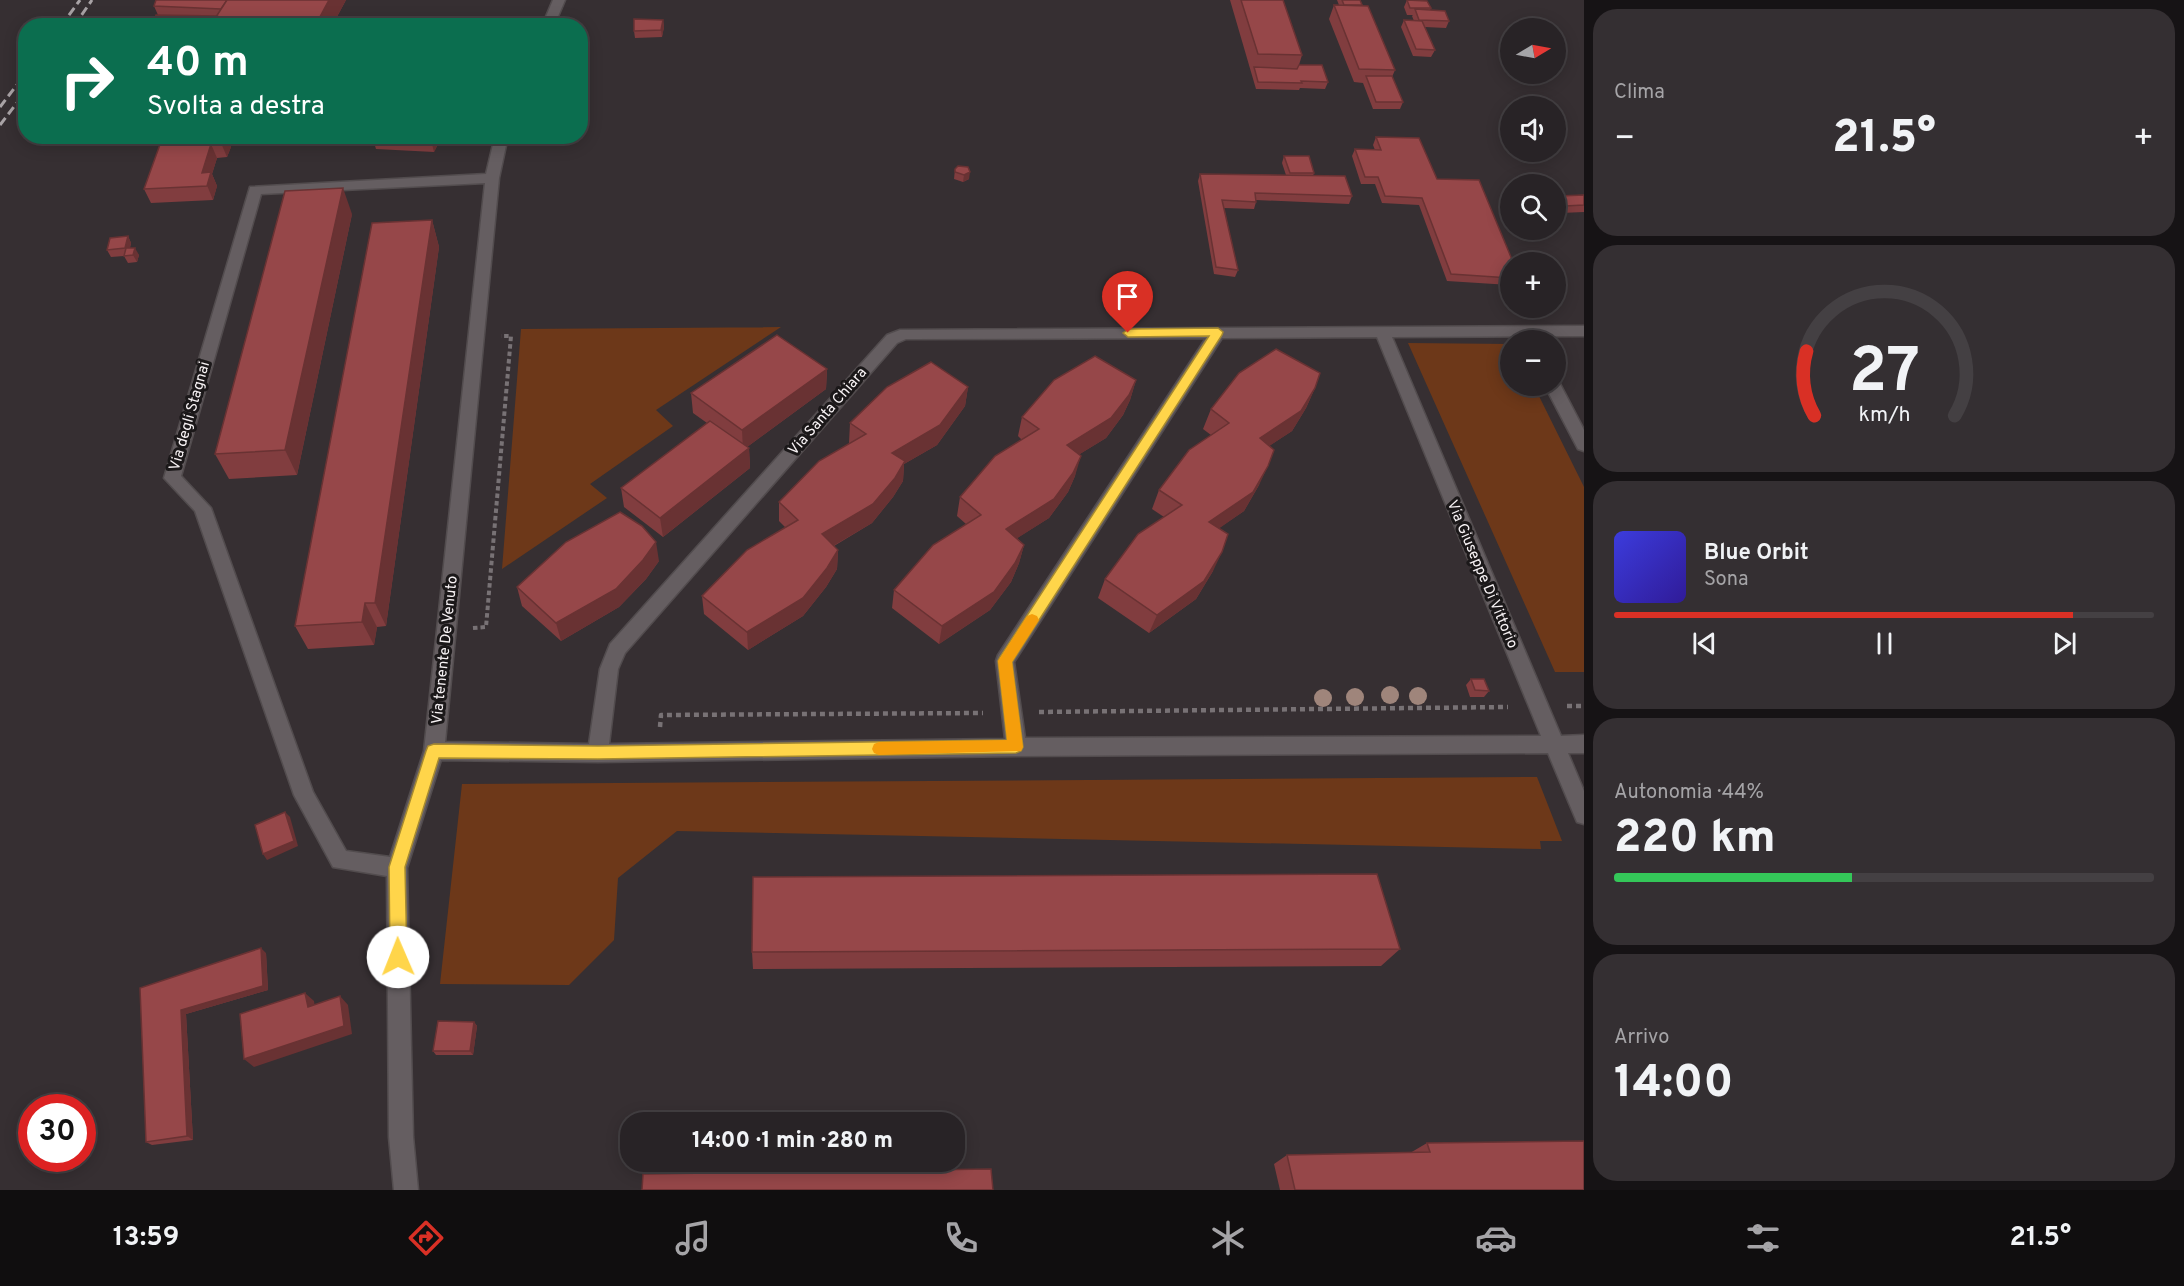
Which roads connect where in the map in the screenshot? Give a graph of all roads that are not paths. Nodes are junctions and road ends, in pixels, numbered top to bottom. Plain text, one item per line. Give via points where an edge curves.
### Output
1 (559, 0) edge
2 (551, 18) edge
3 (500, 144) edge
4 (492, 178) junction
5 (1584, 331) edge
6 (1218, 332) junction
7 (1383, 333) junction
8 (1566, 333) edge
9 (1500, 335) edge
10 (1558, 396) edge
11 (1584, 445) edge
12 (1555, 744) junction
13 (1584, 744) edge
14 (1016, 747) junction
15 (434, 751) junction
16 (598, 753) junction
17 (1584, 815) edge
18 (397, 867) junction
19 (406, 1190) edge

1 - 2 street
3 - 4 street, Via tenente De Venuto
4 - 15 street, Via tenente De Venuto
4 - 18 street, Via degli Stagnai via 255,190 172,478 202,508 304,795 340,860
5 - 8 street, Via Santa Chiara
6 - 7 street, Via Santa Chiara
6 - 14 street via 1005,661
6 - 16 street, Via Santa Chiara via 905,334 892,339 617,649 609,669
7 - 9 street, Via Santa Chiara
7 - 12 street, Via Giuseppe Di Vittorio
10 - 11 street
12 - 13 street
12 - 14 street
12 - 17 street, Via Giuseppe Di Vittorio
14 - 16 street
15 - 16 street
15 - 18 street, Via tenente De Venuto
18 - 19 street, Via tenente De Venuto via 401,1137

